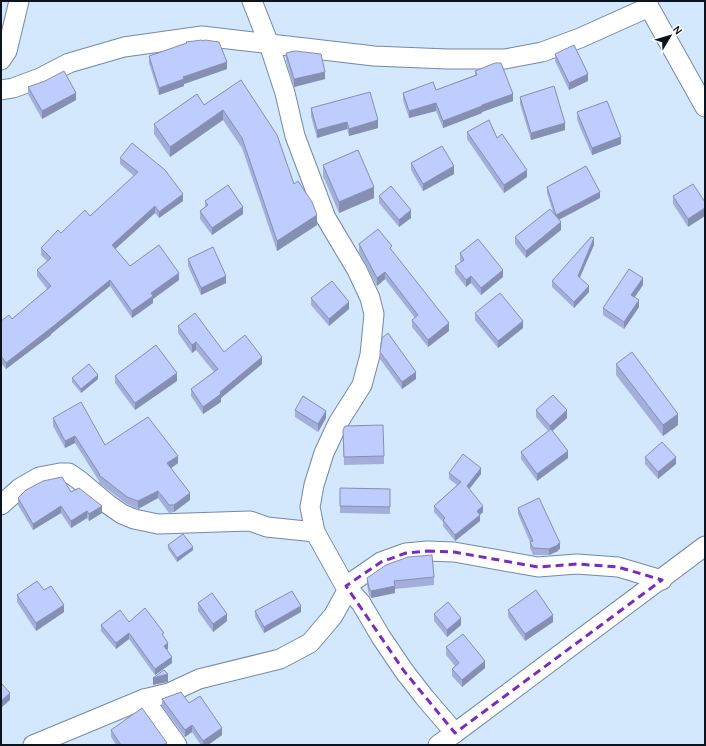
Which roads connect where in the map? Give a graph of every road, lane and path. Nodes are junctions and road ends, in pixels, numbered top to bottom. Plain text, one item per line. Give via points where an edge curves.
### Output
1 (19, 1) edge
2 (252, 1) edge
3 (648, 4) edge
4 (269, 44) junction
5 (1, 60) edge
6 (1, 90) edge
7 (705, 107) edge
8 (1, 505) edge
9 (315, 532) junction
10 (705, 546) edge
11 (662, 580) junction
12 (347, 587) junction
13 (144, 699) junction
14 (455, 734) junction
15 (33, 745) edge
16 (177, 745) edge
17 (438, 745) edge

1 - 5 street via 6,51
2 - 4 street
3 - 4 street via 580,38 542,52 505,59 374,56
3 - 7 street
4 - 6 street via 202,36 124,47 69,63 13,88
4 - 9 street via 285,93 295,136 326,218 357,270 370,298 374,314 370,355 362,385 338,423 324,453 314,485 310,507
8 - 9 street via 20,488 40,477 60,473 69,474 79,480 108,505 134,519 158,524 250,521 266,527
9 - 12 street
10 - 11 street
11 - 12 street via 618,567 577,564 538,568 454,552 427,551 406,553 381,562
11 - 14 street
12 - 13 street via 333,616 310,643 280,660 199,679 169,693
12 - 14 street via 361,604 404,671
13 - 15 street
13 - 16 street
14 - 17 street

